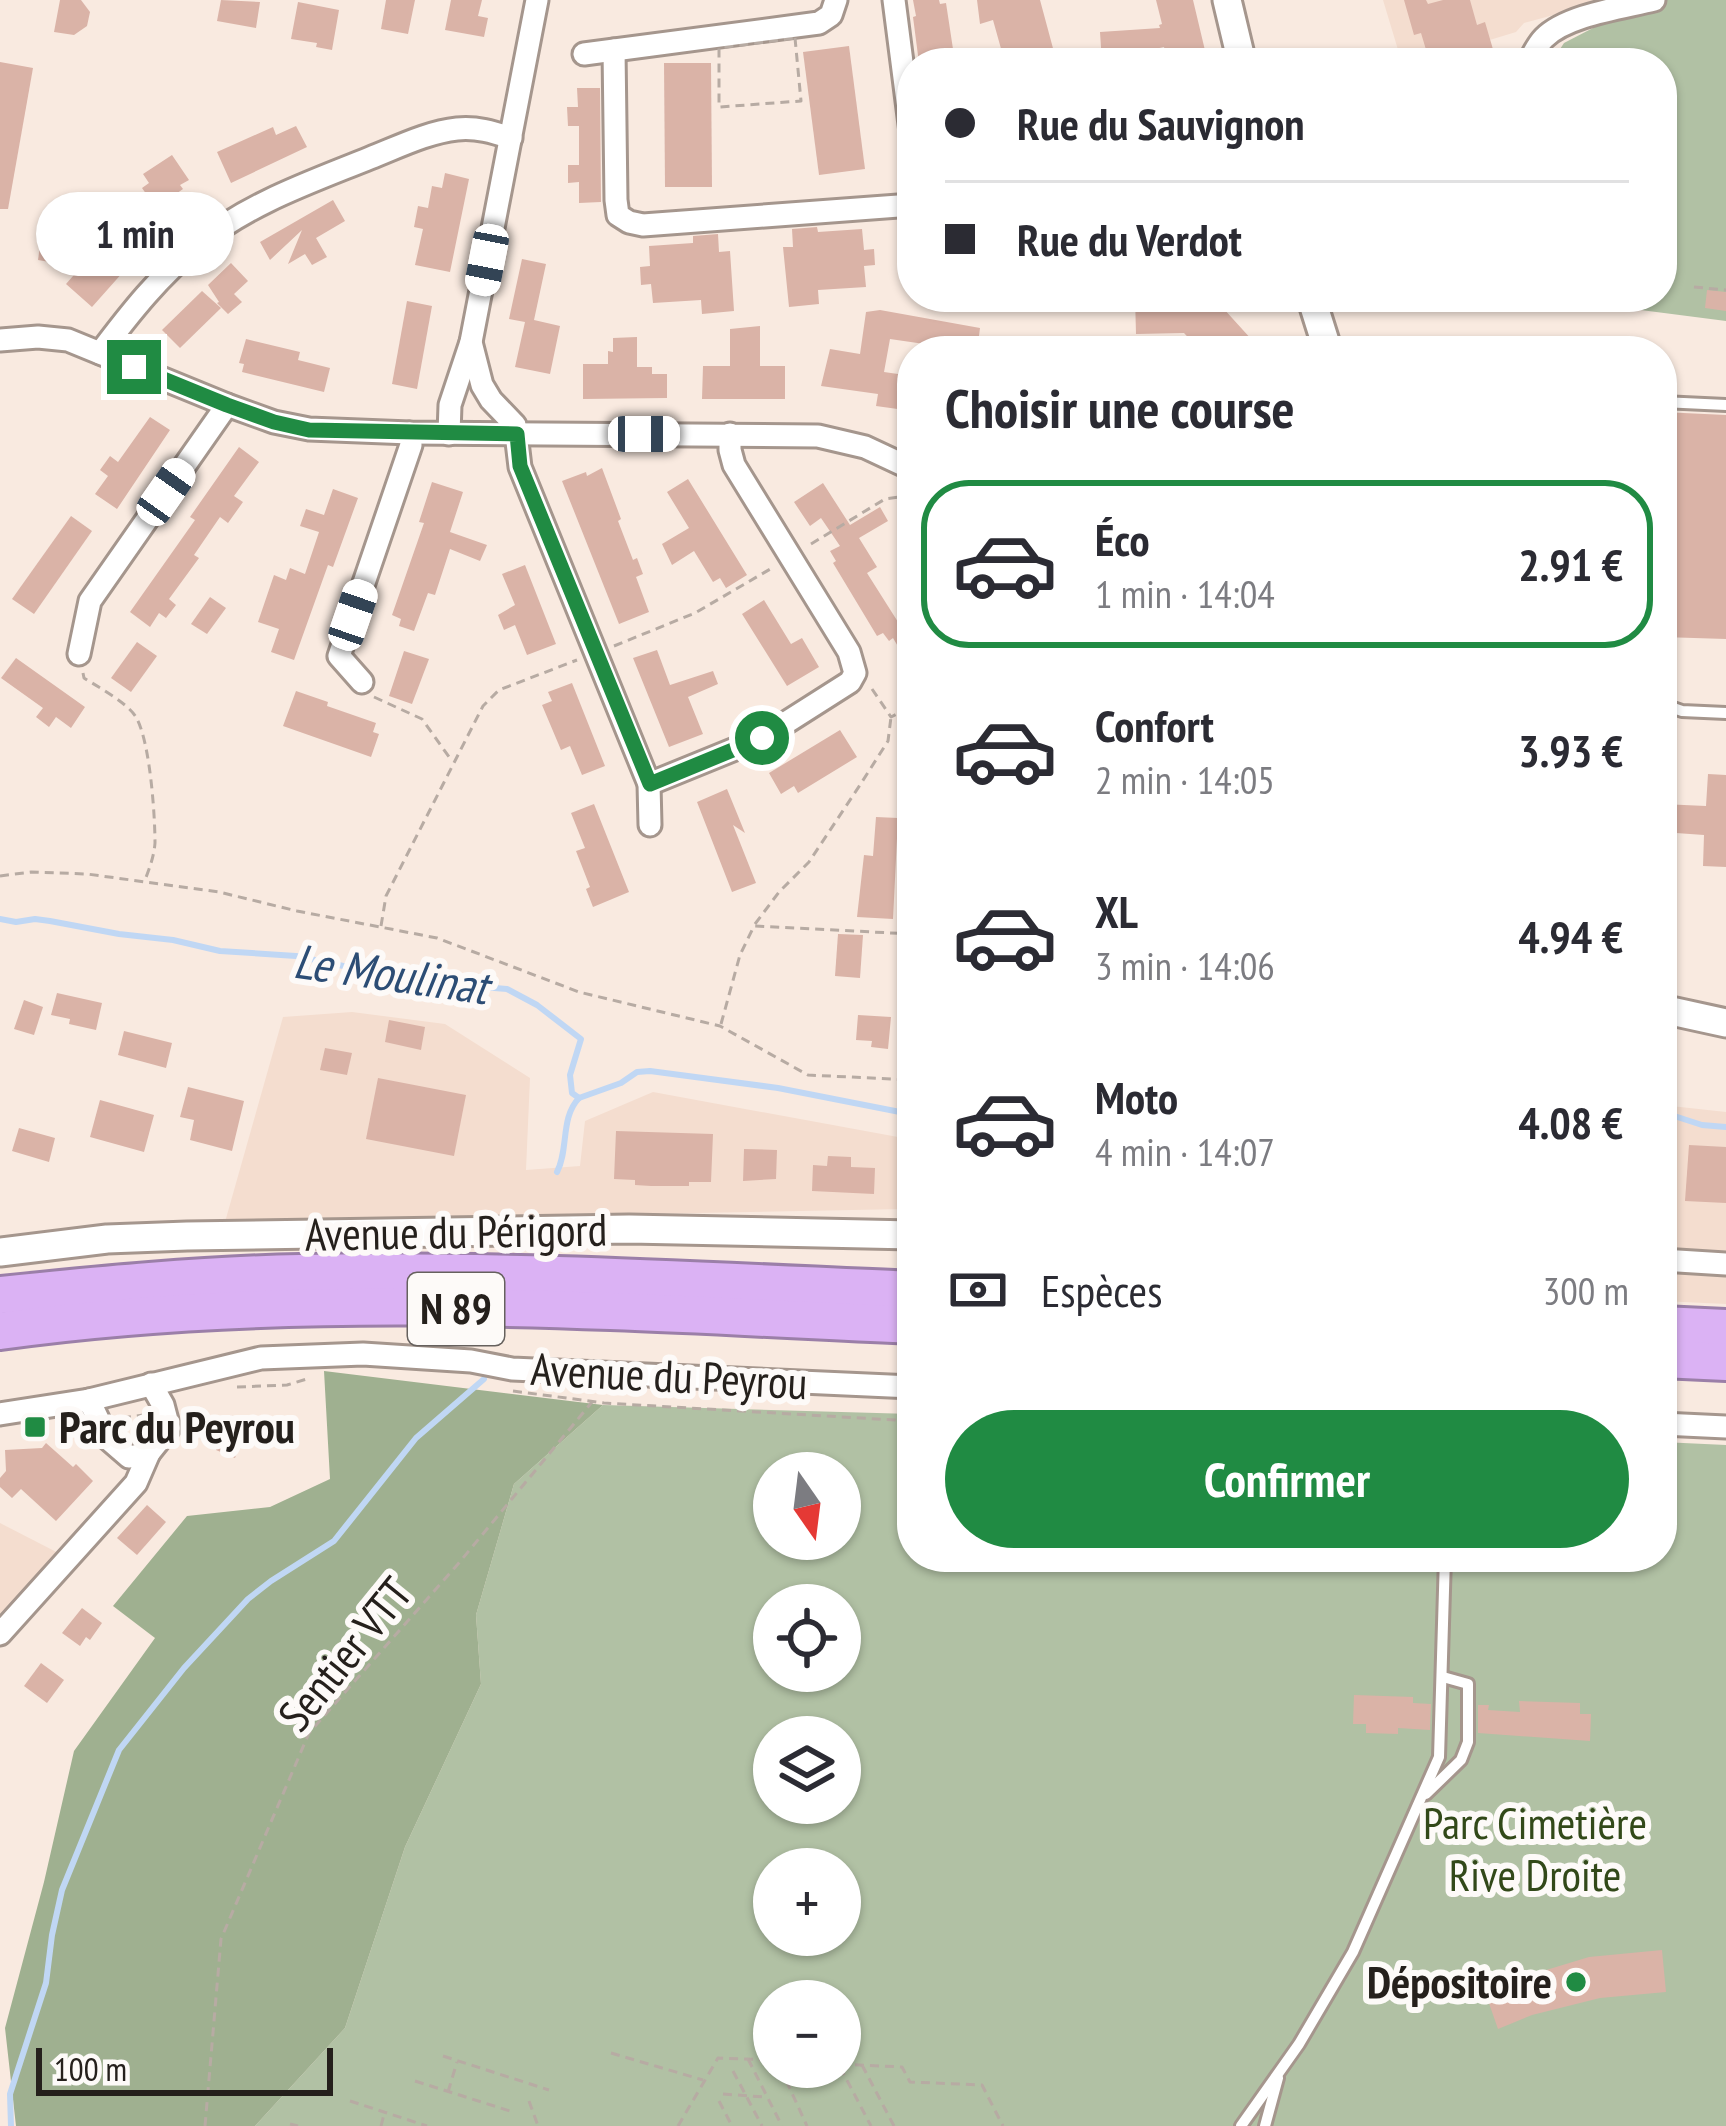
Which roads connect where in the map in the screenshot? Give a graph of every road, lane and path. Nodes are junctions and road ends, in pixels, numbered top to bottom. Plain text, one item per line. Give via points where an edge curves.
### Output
1 (537, 0) edge
2 (836, 0) edge
3 (894, 0) edge
4 (1227, 0) edge
5 (1654, 0) edge
6 (900, 48) edge
7 (1239, 48) edge
8 (1538, 48) edge
9 (614, 50) junction
10 (584, 54) dead end
11 (801, 101) joint
12 (511, 138) junction
13 (897, 206) edge
14 (1694, 287) dead end
15 (1726, 290) edge
16 (0, 340) edge
17 (471, 342) junction
18 (100, 352) junction
19 (1677, 403) edge
20 (227, 405) junction
21 (1726, 405) edge
22 (410, 434) junction
23 (449, 434) junction
24 (517, 434) junction
25 (730, 434) junction
26 (897, 463) edge
27 (79, 654) joint
28 (854, 676) junction
29 (362, 682) joint
30 (1677, 709) edge
31 (1726, 713) edge
32 (897, 714) edge
33 (891, 717) junction
34 (452, 762) dead end
35 (650, 784) junction
36 (650, 825) dead end
37 (0, 876) edge
38 (145, 882) junction
39 (754, 926) junction
40 (897, 933) edge
41 (1677, 1012) edge
42 (1726, 1023) edge
43 (720, 1026) junction
44 (897, 1079) edge
45 (897, 1235) edge
46 (0, 1252) edge
47 (1677, 1261) edge
48 (1726, 1264) edge
49 (897, 1289) edge
50 (0, 1295) edge
51 (897, 1324) edge
52 (1677, 1326) edge
53 (1726, 1328) edge
54 (0, 1331) edge
55 (1677, 1360) edge
56 (1726, 1362) edge
57 (326, 1374) dead end
58 (151, 1384) junction
59 (897, 1386) edge
60 (232, 1388) dead end
61 (507, 1391) dead end
62 (592, 1402) junction
63 (164, 1408) junction
64 (94, 1410) junction
65 (0, 1414) edge
66 (897, 1420) edge
67 (1677, 1425) edge
68 (1726, 1427) edge
69 (149, 1453) junction
70 (1445, 1572) edge
71 (0, 1634) edge
72 (1443, 1677) junction
73 (1419, 1801) junction
74 (610, 2054) dead end
75 (443, 2056) dead end
76 (748, 2059) junction
77 (753, 2059) edge
78 (457, 2061) junction
79 (862, 2065) joint
80 (1280, 2069) junction
81 (733, 2071) dead end
82 (705, 2080) junction
83 (415, 2081) dead end
84 (790, 2088) edge
85 (851, 2088) edge
86 (549, 2090) dead end
87 (448, 2092) junction
88 (723, 2094) dead end
89 (746, 2096) junction
90 (767, 2097) junction
91 (350, 2101) dead end
92 (529, 2101) dead end
93 (719, 2101) dead end
94 (510, 2111) dead end
95 (385, 2112) junction
96 (290, 2124) edge
97 (205, 2126) edge
98 (298, 2126) edge
99 (381, 2126) edge
100 (427, 2126) edge
101 (538, 2126) edge
102 (678, 2126) edge
103 (732, 2126) edge
104 (762, 2126) edge
105 (782, 2126) edge
106 (807, 2126) edge
107 (871, 2126) edge
108 (894, 2126) edge
109 (1003, 2126) edge
110 (1240, 2126) edge
111 (1265, 2126) edge

1 - 12 street
2 - 9 street via 819,22
3 - 6 street
4 - 7 street
5 - 8 street via 1557,29
9 - 10 street
9 - 13 street via 616,200 629,223
11 - 11 path via 795,38 719,48 718,107
12 - 17 street
12 - 18 street via 486,129 421,138 241,213 137,302
14 - 15 path
16 - 18 street via 55,338
17 - 23 street
17 - 24 street via 482,385
18 - 20 street
19 - 21 lane
20 - 22 street via 309,430
20 - 27 street via 90,601
22 - 23 street
22 - 29 street via 339,656
23 - 24 street
24 - 25 street
24 - 35 street via 520,466
25 - 26 street via 841,440
25 - 28 street via 734,465 849,652
27 - 38 path via 84,678 137,718 153,811
28 - 33 path
28 - 35 street via 762,738
29 - 34 path via 371,696 422,718
30 - 31 lane
32 - 33 path
33 - 39 path via 887,741 809,862
35 - 36 street
37 - 38 path
38 - 43 path via 437,938 579,992
39 - 40 path
39 - 43 path
41 - 42 street
43 - 44 path via 808,1075
45 - 46 street, Avenue du Périgord via 629,1229 187,1236
47 - 48 street
49 - 50 highway, N 89 via 299,1273
51 - 54 highway, N 89 via 334,1308
52 - 53 highway
55 - 56 highway
57 - 60 path
58 - 59 street, Avenue du Peyrou via 261,1358 363,1354
58 - 63 street
58 - 64 street, Avenue du Peyrou
61 - 62 path
62 - 66 path
62 - 97 path, Sentier VTT via 310,1733 221,1939
63 - 64 path via 143,1415
63 - 69 street via 169,1428
64 - 65 street, Avenue du Peyrou
64 - 69 street via 107,1438 129,1457
67 - 68 street
69 - 71 street via 136,1483
70 - 72 lane
72 - 73 lane via 1438,1757
72 - 73 lane via 1468,1684 1468,1742 1461,1760
73 - 80 lane via 1353,1952
74 - 82 path
75 - 78 path
76 - 77 path
76 - 82 path via 718,2057
76 - 90 path
78 - 86 path
78 - 87 path
79 - 108 path
79 - 109 path via 902,2067 910,2082 982,2085
80 - 110 lane
80 - 111 lane
81 - 89 path
82 - 102 path
83 - 87 path
84 - 106 path
85 - 107 path
87 - 94 path
88 - 89 path
89 - 90 path
89 - 104 path
90 - 105 path
91 - 95 path
92 - 101 path
93 - 103 path
95 - 99 path
95 - 100 path
96 - 98 path

